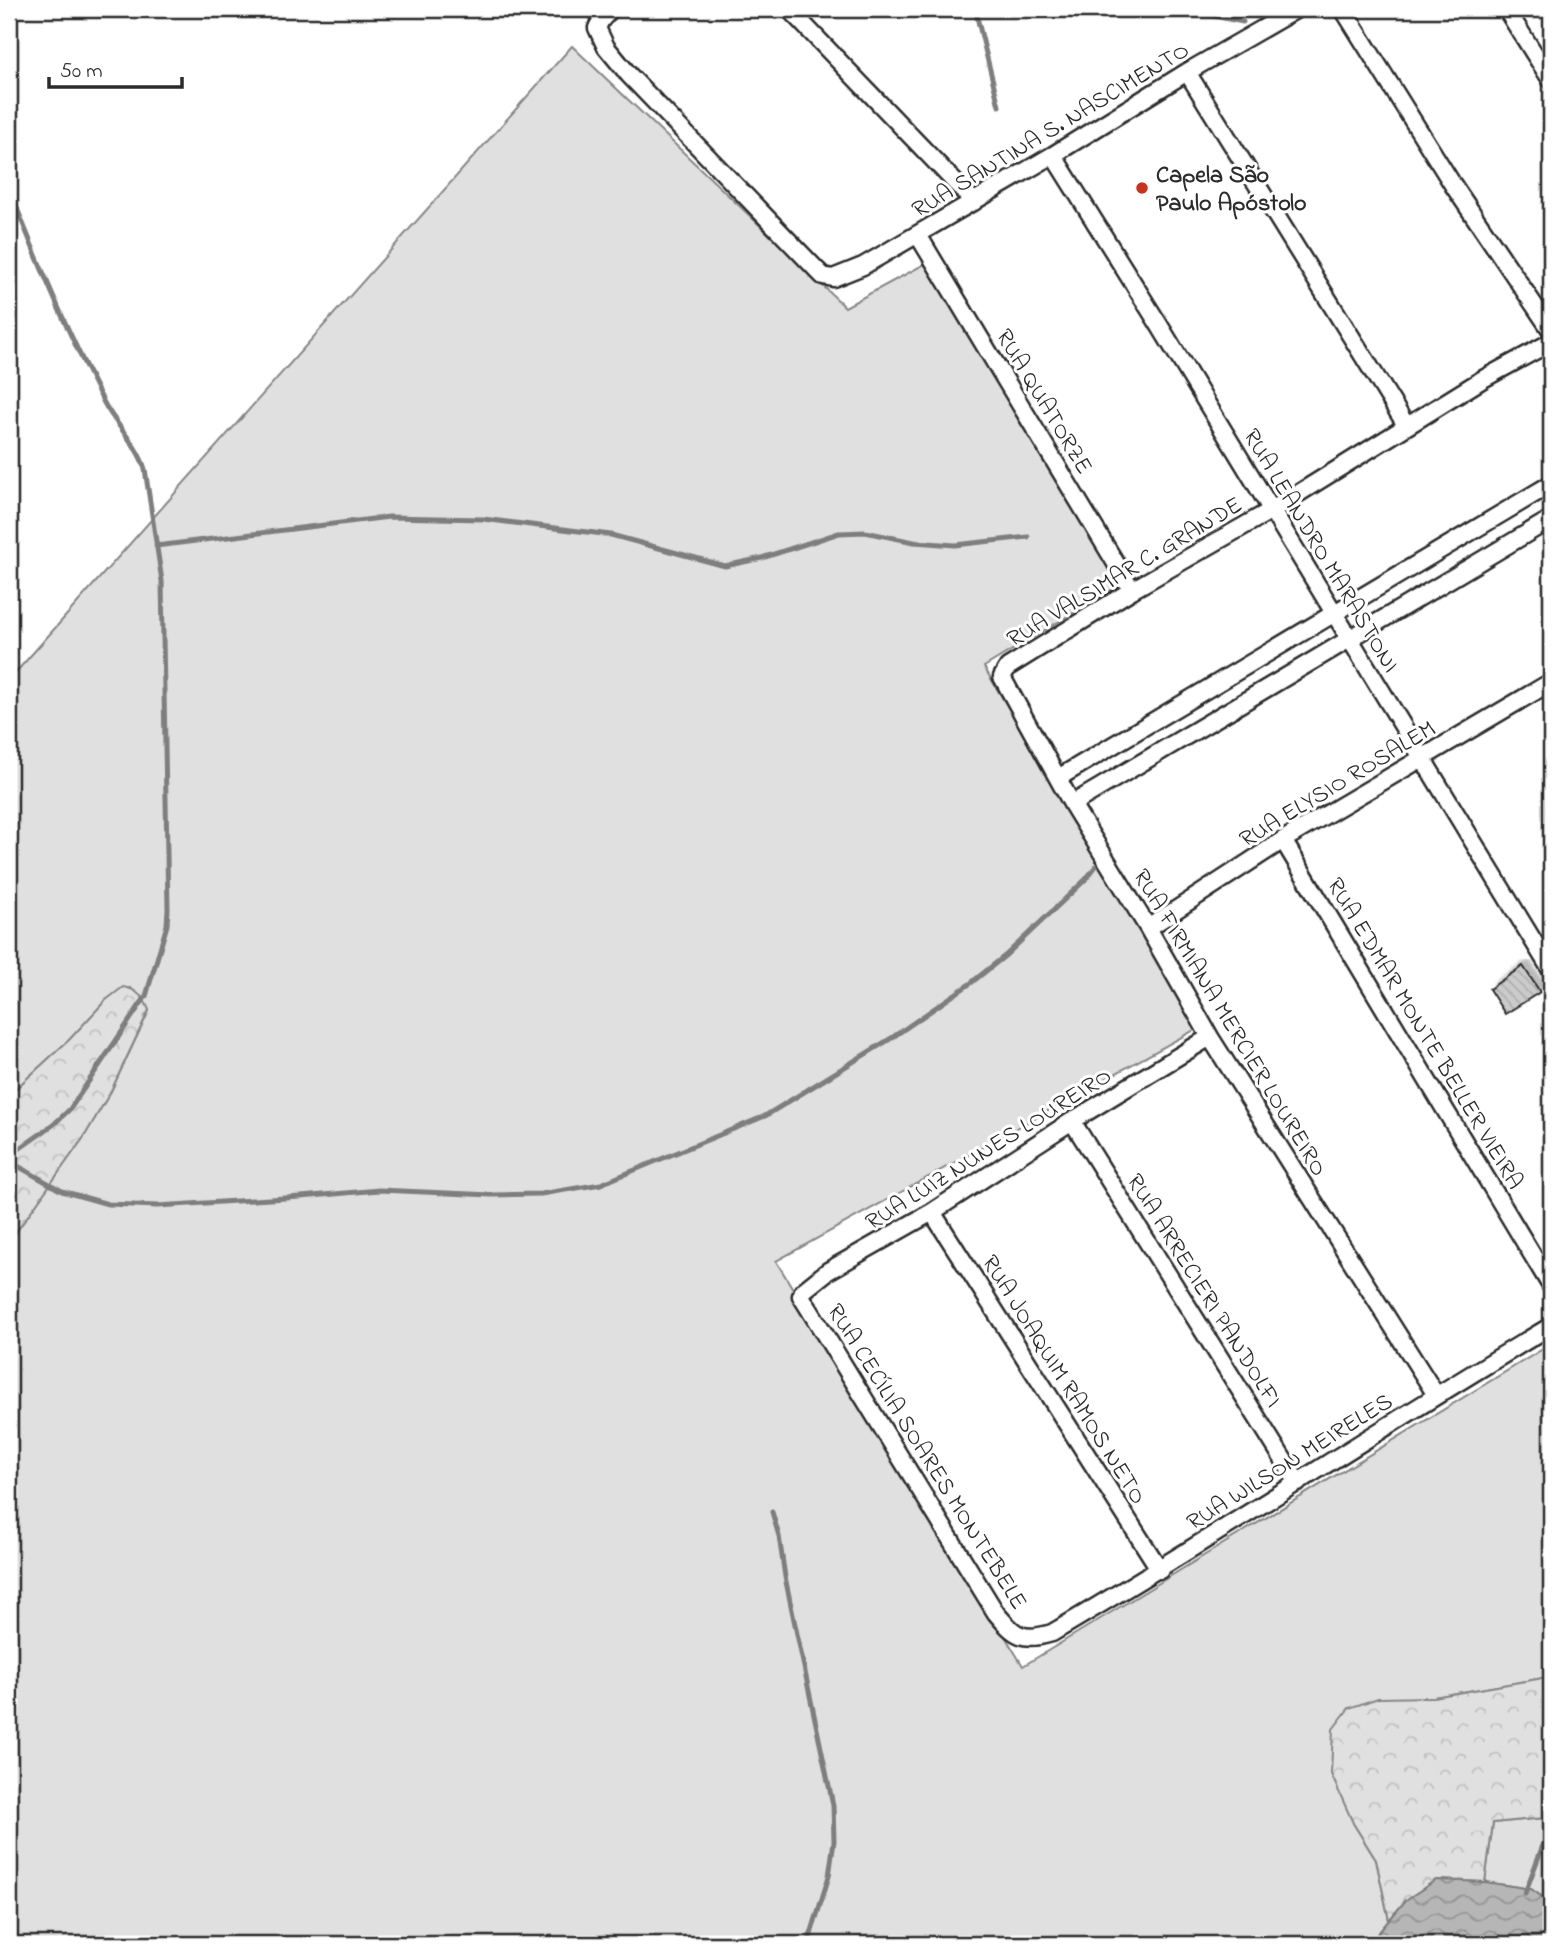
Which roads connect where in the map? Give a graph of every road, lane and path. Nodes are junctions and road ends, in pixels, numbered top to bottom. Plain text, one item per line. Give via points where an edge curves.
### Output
1 (611, 9) edge
2 (789, 9) edge
3 (1297, 9) edge
4 (1343, 9) edge
5 (1506, 9) edge
6 (1187, 72) junction
7 (1551, 80) edge
8 (1053, 155) junction
9 (974, 202) junction
10 (918, 235) junction
11 (1551, 330) edge
12 (1551, 342) edge
13 (1406, 425) junction
14 (1551, 484) edge
15 (1270, 511) junction
16 (1551, 519) edge
17 (1472, 530) junction
18 (1488, 556) junction
19 (1132, 590) junction
20 (1334, 613) junction
21 (1350, 640) junction
22 (1008, 667) joint
23 (1551, 682) edge
24 (1196, 697) junction
25 (1210, 723) junction
26 (1423, 758) junction
27 (1058, 778) junction
28 (1072, 804) junction
29 (1283, 840) junction
30 (1148, 928) junction
31 (1551, 970) edge
32 (1210, 1037) junction
33 (1072, 1121) junction
34 (932, 1212) junction
35 (1551, 1286) edge
36 (806, 1304) joint
37 (1551, 1326) edge
38 (1436, 1395) junction
39 (1298, 1483) junction
40 (1160, 1570) junction
41 (1052, 1633) joint

1 - 10 street, RUA SANTINA S. NASCIMENTO via 597,28 606,47 654,103 823,276 842,276
2 - 9 street
3 - 6 street, RUA SANTINA S. NASCIMENTO
4 - 11 street
5 - 7 street
6 - 8 street, RUA SANTINA S. NASCIMENTO
6 - 13 street
8 - 9 street, RUA SANTINA S. NASCIMENTO
8 - 15 street, RUA LEANDRO MARASTONI
9 - 10 street, RUA SANTINA S. NASCIMENTO
10 - 19 street, RUA QUATORZE
12 - 13 street, RUA VALSIMAR C. GRANDE
13 - 15 street, RUA VALSIMAR C. GRANDE
14 - 17 street
15 - 19 street, RUA VALSIMAR C. GRANDE
15 - 20 street, RUA LEANDRO MARASTONI
16 - 18 street
17 - 18 street
17 - 20 street
18 - 21 street
19 - 22 street, RUA VALSIMAR C. GRANDE
20 - 21 street, RUA LEANDRO MARASTONI
20 - 24 street
21 - 25 street
21 - 26 street, RUA LEANDRO MARASTONI
22 - 27 street, RUA FIRMIANA MERCIER LOUREIRO via 1003,681
23 - 26 street, RUA ELYSIO ROSALEM
24 - 25 street
24 - 27 street
25 - 28 street
26 - 29 street, RUA ELYSIO ROSALEM
26 - 31 street, RUA LEANDRO MARASTONI
27 - 28 street, RUA FIRMIANA MERCIER LOUREIRO
28 - 30 street, RUA FIRMIANA MERCIER LOUREIRO
29 - 30 street, RUA ELYSIO ROSALEM
29 - 35 street, RUA EDMAR MONTE BELLER VIEIRA
30 - 32 street, RUA FIRMIANA MERCIER LOUREIRO
32 - 33 street, RUA LUIZ NUNES LOUREIRO
32 - 38 street, RUA FIRMIANA MERCIER LOUREIRO
33 - 34 street, RUA LUIZ NUNES LOUREIRO
33 - 39 street, RUA ARRECIERI PANDOLFI
34 - 36 street, RUA LUIZ NUNES LOUREIRO via 806,1287 801,1296
34 - 40 street, RUA JOAQUIM RAMOS NETO
36 - 41 street, RUA CECÍLIA SOARES MONTEBELE via 996,1613 1024,1637
37 - 38 street, RUA WILSON MEIRELES
38 - 39 street, RUA WILSON MEIRELES
39 - 40 street, RUA WILSON MEIRELES
40 - 41 street, RUA WILSON MEIRELES

